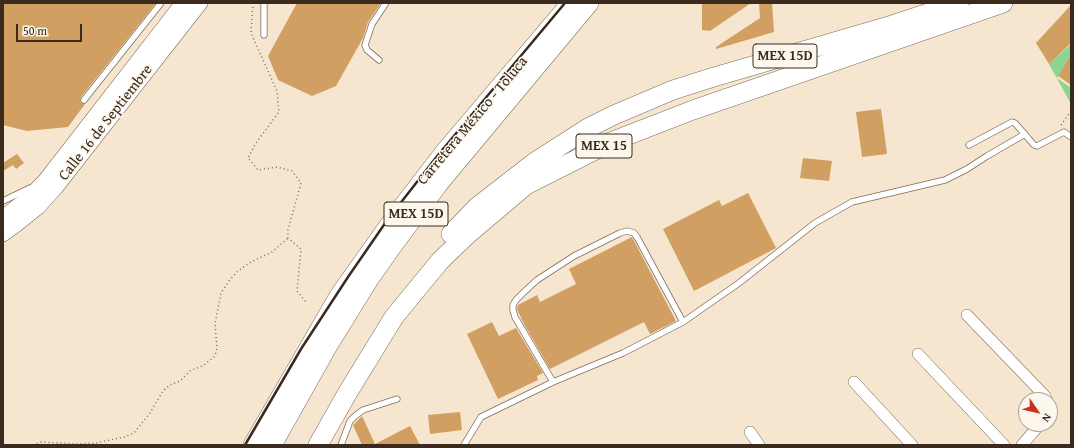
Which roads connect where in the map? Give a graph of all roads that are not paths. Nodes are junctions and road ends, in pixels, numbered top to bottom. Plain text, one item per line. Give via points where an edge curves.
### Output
1 (161, 3) edge
2 (183, 3) edge
3 (200, 3) edge
4 (264, 3) edge
5 (386, 3) edge
6 (571, 3) edge
7 (589, 3) edge
8 (959, 3) edge
9 (1003, 3) edge
10 (264, 35) dead end
11 (379, 60) dead end
12 (84, 100) dead end
13 (1025, 134) junction
14 (1071, 137) edge
15 (969, 145) dead end
16 (45, 180) junction
17 (3, 202) edge
18 (3, 218) edge
19 (3, 234) edge
20 (967, 315) dead end
21 (683, 322) junction
22 (918, 354) dead end
23 (553, 382) junction
24 (854, 382) dead end
25 (1041, 392) edge
26 (398, 399) dead end
27 (750, 432) dead end
28 (1033, 432) edge
29 (317, 444) edge
30 (253, 445) edge
31 (272, 445) edge
32 (341, 445) edge
33 (464, 445) edge
34 (759, 445) edge
35 (912, 445) edge
36 (1003, 445) edge
37 (1022, 445) edge

1 - 12 lane
2 - 16 main road, Calle 16 de Septiembre
3 - 19 main road, Calle 16 de Septiembre via 56,187 38,207
4 - 10 lane
5 - 11 lane via 372,24 365,45
6 - 30 highway, Carretera México - Toluca via 444,153 400,210 340,296
7 - 31 highway, MEX 15D via 439,184 393,245 327,347
8 - 29 highway, MEX 15D via 673,90 614,115 535,162 477,207 395,297 351,362
9 - 29 highway, MEX 15 via 693,110 612,141 526,185 440,260 394,317
13 - 14 lane via 1037,146 1064,132
13 - 15 lane via 1012,122
13 - 21 lane via 945,180 852,202 815,223 739,283
16 - 17 lane
16 - 18 main road, Calle 16 de Septiembre
20 - 25 street
21 - 23 lane via 623,353
21 - 23 lane via 637,237 627,232 620,233 574,256 537,280 513,306 515,317
22 - 36 street
23 - 33 lane via 481,417
24 - 35 street
26 - 32 lane via 363,410 355,416 350,421
27 - 34 street
28 - 37 street

